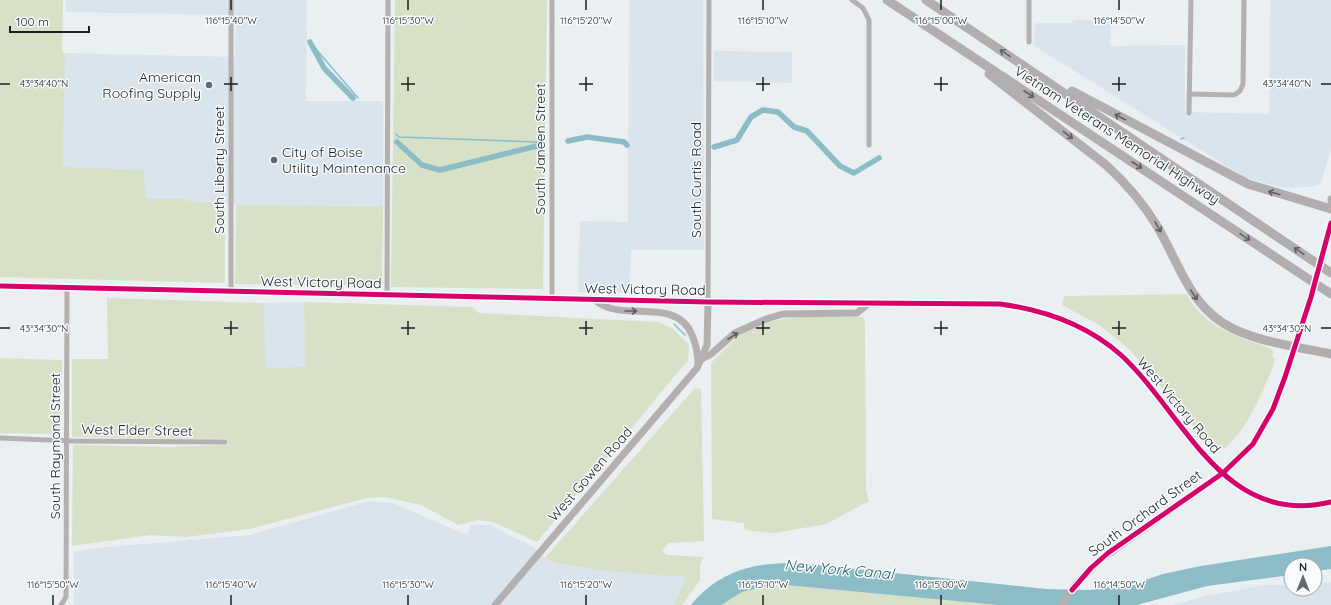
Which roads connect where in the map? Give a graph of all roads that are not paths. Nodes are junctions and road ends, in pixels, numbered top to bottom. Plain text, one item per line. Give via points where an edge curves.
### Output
1 (231, 0) edge
2 (388, 0) edge
3 (552, 0) edge
4 (709, 0) edge
5 (852, 0) edge
6 (887, 0) edge
7 (926, 0) edge
8 (1029, 0) edge
9 (1190, 0) edge
10 (1244, 0) edge
11 (938, 34) junction
12 (1029, 42) dead end
13 (1020, 63) junction
14 (1189, 94) junction
15 (1189, 113) dead end
16 (869, 145) dead end
17 (1331, 209) edge
18 (1331, 223) edge
19 (1331, 273) edge
20 (0, 286) edge
21 (67, 288) junction
22 (231, 292) junction
23 (1331, 294) edge
24 (387, 295) junction
25 (552, 298) junction
26 (595, 300) junction
27 (708, 302) junction
28 (870, 303) junction
29 (1295, 346) junction
30 (1331, 354) edge
31 (702, 359) junction
32 (697, 368) junction
33 (0, 438) edge
34 (67, 440) junction
35 (225, 442) dead end
36 (1223, 474) junction
37 (1331, 502) edge
38 (62, 604) edge
39 (495, 605) edge
40 (1062, 605) edge

1 - 22 street, South Liberty Street
2 - 24 street
3 - 25 street, South Janeen Street
4 - 27 street, South Curtis Road
5 - 16 street via 863,8 869,20
6 - 11 highway, Vietnam Veterans Memorial Highway
13 -> 7 highway, Vietnam Veterans Memorial Highway
8 - 12 street
9 - 14 street
10 - 14 street via 1240,91 1234,95
11 -> 23 highway, Vietnam Veterans Memorial Highway
11 -> 29 highway via 1122,179 1157,226 1192,292 1214,317 1236,330
17 -> 13 highway via 1248,184
19 -> 13 highway, Vietnam Veterans Memorial Highway
14 - 15 street
18 - 29 main road, South Orchard Street, bridge
20 - 21 main road, West Victory Road
21 - 22 main road, West Victory Road
21 - 34 street, South Raymond Street
22 - 24 main road, West Victory Road
24 - 25 main road, West Victory Road
25 - 26 main road, West Victory Road
26 - 27 main road, West Victory Road
26 -> 32 main road via 606,308 658,312 676,318 690,330 696,348
27 - 28 main road, West Victory Road
27 - 31 main road, South Curtis Road via 708,337
31 -> 28 main road via 735,334 766,319 783,314 857,313
28 - 36 main road, West Victory Road via 1000,304 1047,312 1080,326 1120,355 1143,378 1203,454
29 - 30 highway
29 - 36 main road, South Orchard Street via 1273,409 1263,427 1253,444
31 - 32 main road, West Gowen Road
32 - 39 main road, West Gowen Road
33 - 34 street, West Elder Street
34 - 35 street, West Elder Street
34 - 38 street, South Raymond Street via 66,597
36 - 37 main road, West Victory Road via 1240,488 1276,503 1308,506
36 - 40 main road, South Orchard Street via 1108,553 1083,576

